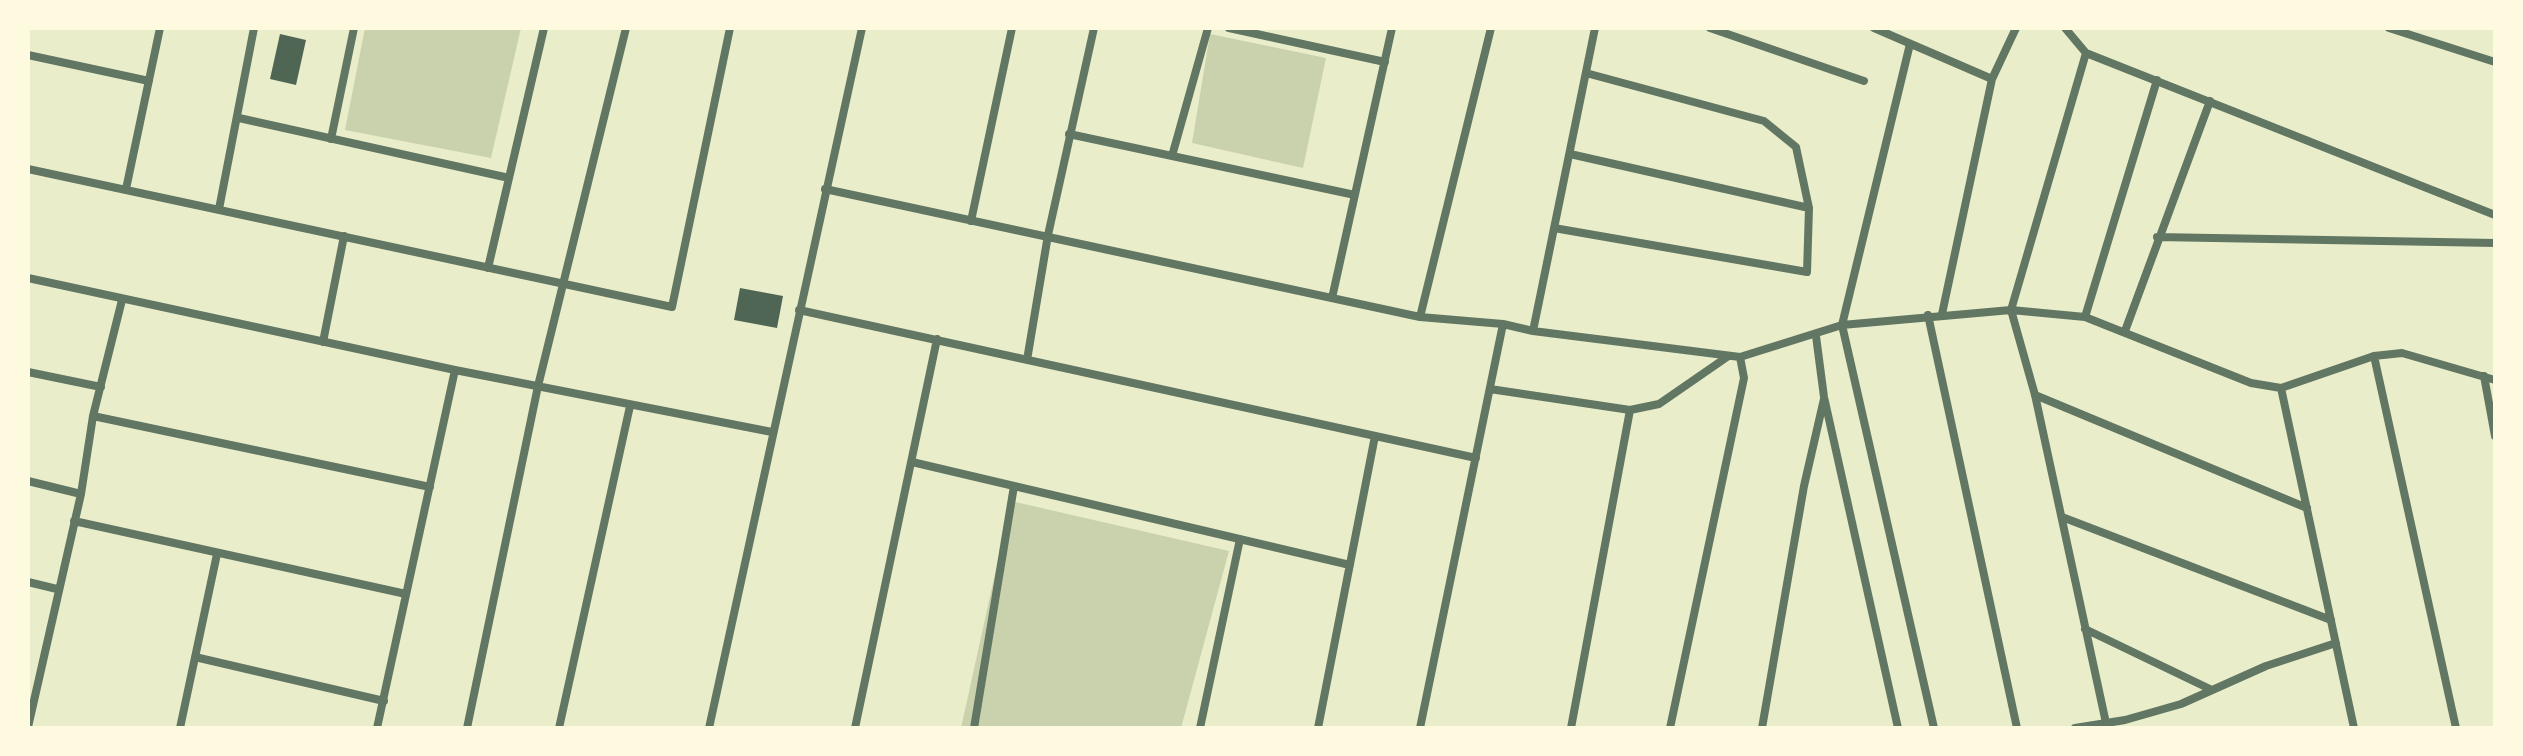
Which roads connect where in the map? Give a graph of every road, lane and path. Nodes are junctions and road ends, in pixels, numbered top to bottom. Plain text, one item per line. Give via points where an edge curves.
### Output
1 (160, 28) edge
2 (254, 28) edge
3 (354, 28) edge
4 (544, 28) edge
5 (626, 28) edge
6 (730, 28) edge
7 (862, 28) edge
8 (1012, 28) edge
9 (1094, 28) edge
10 (1208, 28) edge
11 (1229, 28) edge
12 (1392, 28) edge
13 (1491, 28) edge
14 (1595, 28) edge
15 (1710, 28) edge
16 (1874, 28) edge
17 (2016, 28) edge
18 (2065, 28) edge
19 (2389, 28) edge
20 (1910, 44) junction
21 (2086, 53) junction
22 (28, 55) edge
23 (1385, 62) junction
24 (2495, 62) edge
25 (1586, 73) junction
26 (1992, 79) junction
27 (2157, 80) junction
28 (149, 81) junction
29 (1864, 81) dead end
30 (2210, 101) junction
31 (239, 118) junction
32 (1069, 134) junction
33 (331, 139) junction
34 (1570, 154) junction
35 (1172, 156) junction
36 (28, 169) edge
37 (509, 178) junction
38 (126, 189) junction
39 (825, 189) junction
40 (1355, 195) junction
41 (1809, 208) junction
42 (219, 209) junction
43 (2495, 215) edge
44 (971, 221) junction
45 (1554, 228) junction
46 (1048, 235) junction
47 (344, 236) junction
48 (2157, 237) junction
49 (2495, 243) edge
50 (488, 268) junction
51 (28, 278) edge
52 (564, 284) junction
53 (1332, 298) junction
54 (122, 300) junction
55 (799, 310) junction
56 (2011, 310) junction
57 (1942, 314) junction
58 (1928, 315) junction
59 (1420, 317) junction
60 (2085, 317) junction
61 (1503, 324) junction
62 (1842, 325) junction
63 (1533, 331) junction
64 (2125, 331) junction
65 (1816, 336) junction
66 (937, 339) junction
67 (323, 342) junction
68 (1727, 356) junction
69 (2374, 356) junction
70 (1740, 357) junction
71 (1027, 360) junction
72 (455, 370) junction
73 (28, 372) edge
74 (2484, 376) junction
75 (2495, 380) edge
76 (538, 386) junction
77 (101, 387) junction
78 (2281, 388) junction
79 (1490, 389) junction
80 (2035, 395) junction
81 (1824, 397) junction
82 (630, 406) junction
83 (1630, 410) junction
84 (93, 416) junction
85 (772, 432) junction
86 (1375, 436) junction
87 (2495, 436) edge
88 (1476, 458) junction
89 (912, 462) junction
90 (28, 481) edge
91 (1014, 486) junction
92 (430, 487) junction
93 (81, 494) junction
94 (2307, 508) junction
95 (2062, 517) junction
96 (74, 521) junction
97 (1240, 539) junction
98 (217, 554) junction
99 (1350, 565) junction
100 (28, 582) edge
101 (57, 589) junction
102 (406, 594) junction
103 (2331, 620) junction
104 (2085, 629) junction
105 (2336, 643) junction
106 (195, 657) junction
107 (2212, 690) junction
108 (384, 701) junction
109 (2106, 723) junction
110 (28, 727) edge
111 (180, 728) edge
112 (377, 728) edge
113 (467, 728) edge
114 (559, 728) edge
115 (709, 728) edge
116 (855, 728) edge
117 (974, 728) edge
118 (1200, 728) edge
119 (1318, 728) edge
120 (1420, 728) edge
121 (1571, 728) edge
122 (1670, 728) edge
123 (1762, 728) edge
124 (1898, 728) edge
125 (1934, 728) edge
126 (2017, 728) edge
127 (2075, 728) edge
128 (2354, 728) edge
129 (2456, 728) edge

1 - 28 street
2 - 31 street
3 - 33 street
4 - 37 street
5 - 52 street
6 - 52 street via 672,307
7 - 39 street
8 - 44 street
9 - 32 street
10 - 35 street
11 - 23 street
12 - 23 street
13 - 59 street
14 - 25 street
15 - 29 street
16 - 20 street
17 - 26 street
18 - 21 street
19 - 24 street
20 - 26 street
20 - 62 street
21 - 27 street
21 - 56 street
22 - 28 street
23 - 40 street
25 - 34 street
25 - 41 street via 1764,121 1796,147
26 - 57 street
27 - 30 street
27 - 60 street
28 - 38 street
30 - 43 street
30 - 48 street
31 - 33 street
31 - 42 street
32 - 35 street
32 - 46 street
33 - 37 street
34 - 41 street
34 - 45 street
35 - 40 street
36 - 38 street
37 - 50 street
38 - 42 street
39 - 44 street
39 - 55 street
40 - 53 street
41 - 45 street via 1807,272
42 - 47 street
44 - 46 street
45 - 63 street
46 - 53 street
46 - 71 street
47 - 50 street
47 - 67 street
48 - 49 street
48 - 64 street
50 - 52 street
51 - 54 street
52 - 76 street
53 - 59 street
54 - 67 street
54 - 77 street
55 - 66 street
55 - 85 street
56 - 57 street
56 - 60 street
56 - 80 street
57 - 58 street
58 - 62 street
58 - 126 street
59 - 61 street
60 - 64 street
61 - 63 street
61 - 79 street
62 - 65 street
62 - 125 street
63 - 68 street
64 - 78 street via 2251,383
65 - 70 street
65 - 81 street
66 - 71 street
66 - 89 street
67 - 72 street
68 - 70 street
68 - 83 street via 1659,404
69 - 74 street via 2402,353
69 - 78 street
69 - 129 street
70 - 122 street via 1744,378
71 - 86 street
72 - 76 street
72 - 92 street
73 - 77 street
74 - 75 street
74 - 87 street
76 - 82 street
76 - 113 street
77 - 84 street
78 - 94 street
79 - 83 street
79 - 88 street
80 - 94 street
80 - 95 street
81 - 123 street
81 - 124 street
82 - 85 street
82 - 114 street
83 - 121 street
84 - 92 street
84 - 93 street
85 - 115 street
86 - 88 street
86 - 99 street
88 - 120 street
89 - 91 street
89 - 116 street
90 - 93 street
91 - 97 street
91 - 117 street
92 - 102 street
93 - 96 street
94 - 103 street
95 - 103 street
95 - 104 street
96 - 98 street
96 - 101 street
97 - 99 street
97 - 118 street
98 - 102 street
98 - 106 street
99 - 119 street
100 - 101 street
101 - 110 street
102 - 108 street
103 - 105 street
104 - 107 street
104 - 109 street
105 - 107 street
105 - 128 street
106 - 108 street
106 - 111 street
107 - 109 street via 2181,704
108 - 112 street
109 - 127 street

